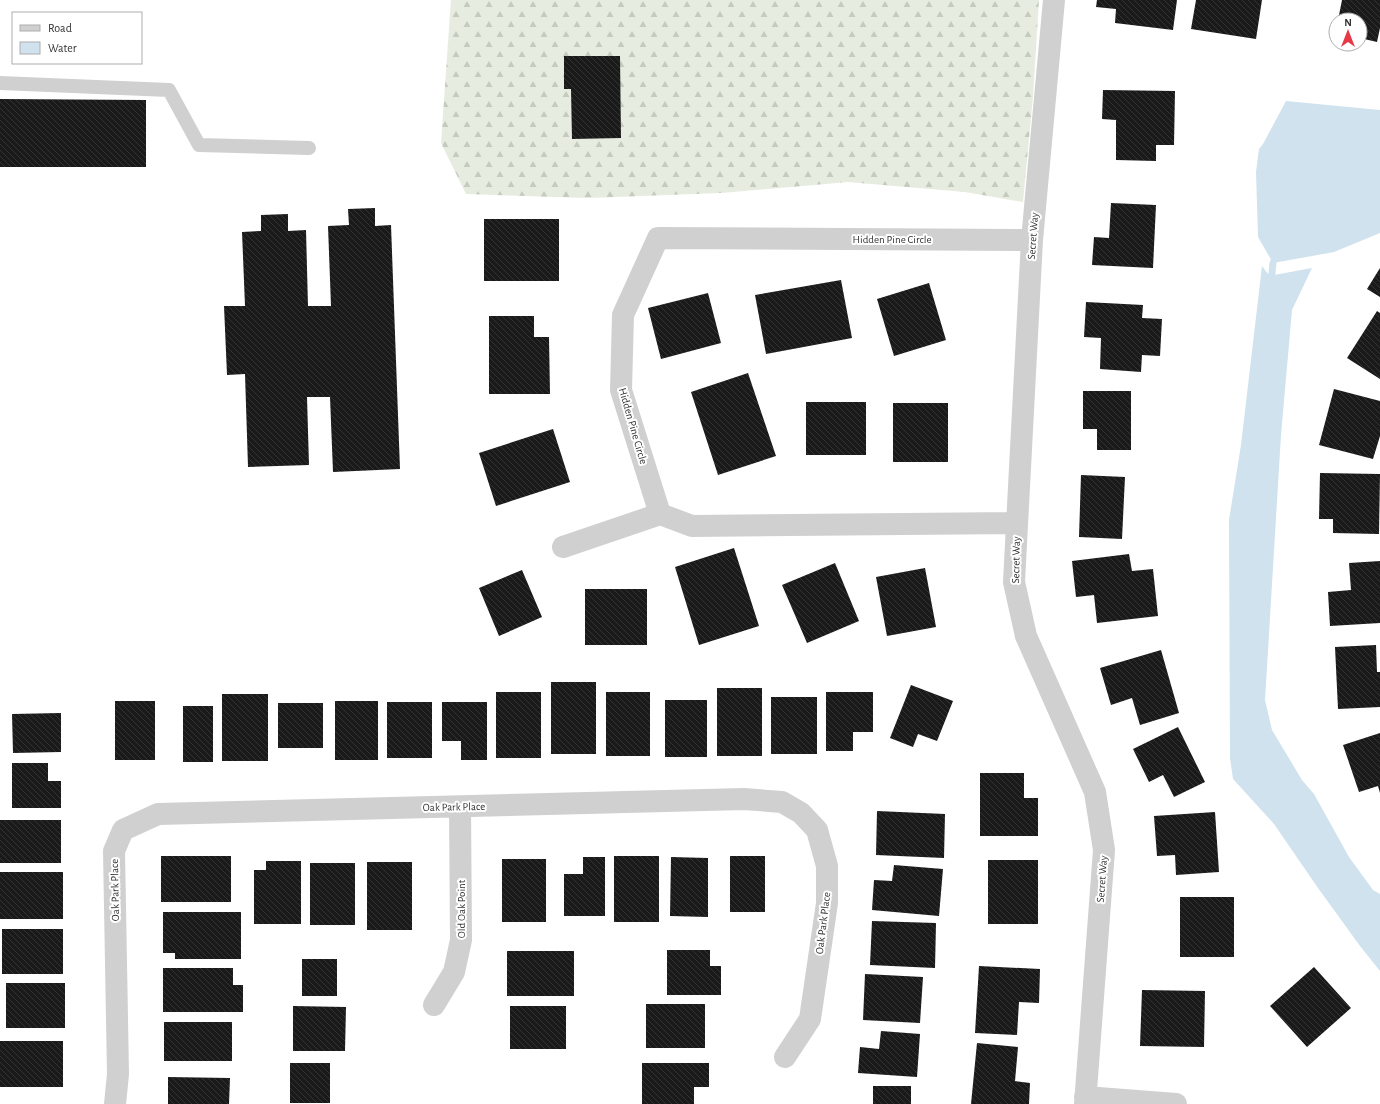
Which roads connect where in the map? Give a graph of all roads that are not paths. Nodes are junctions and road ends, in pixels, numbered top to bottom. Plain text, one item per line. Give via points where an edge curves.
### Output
1 (1054, 0) edge
2 (0, 83) edge
3 (309, 148) dead end
4 (1032, 240) junction
5 (660, 514) junction
6 (1017, 523) junction
7 (563, 547) dead end
8 (460, 807) junction
9 (434, 1005) dead end
10 (785, 1057) dead end
11 (1085, 1100) edge
12 (115, 1104) edge
13 (1176, 1104) edge

1 - 4 street, Secret Way
2 - 3 lane via 168,90 199,145
4 - 5 street, Hidden Pine Circle via 658,238 623,315 621,390
4 - 6 street, Secret Way
5 - 6 street via 692,526
5 - 7 street
6 - 11 street, Secret Way via 1014,582 1026,636 1095,792 1104,850
8 - 9 street, Old Oak Point via 462,940 454,972
8 - 10 street, Oak Park Place via 744,799 782,802 801,813 817,830 827,866 827,903 810,1019
8 - 12 street, Oak Park Place via 158,814 123,830 114,851 118,1074
11 - 13 street

